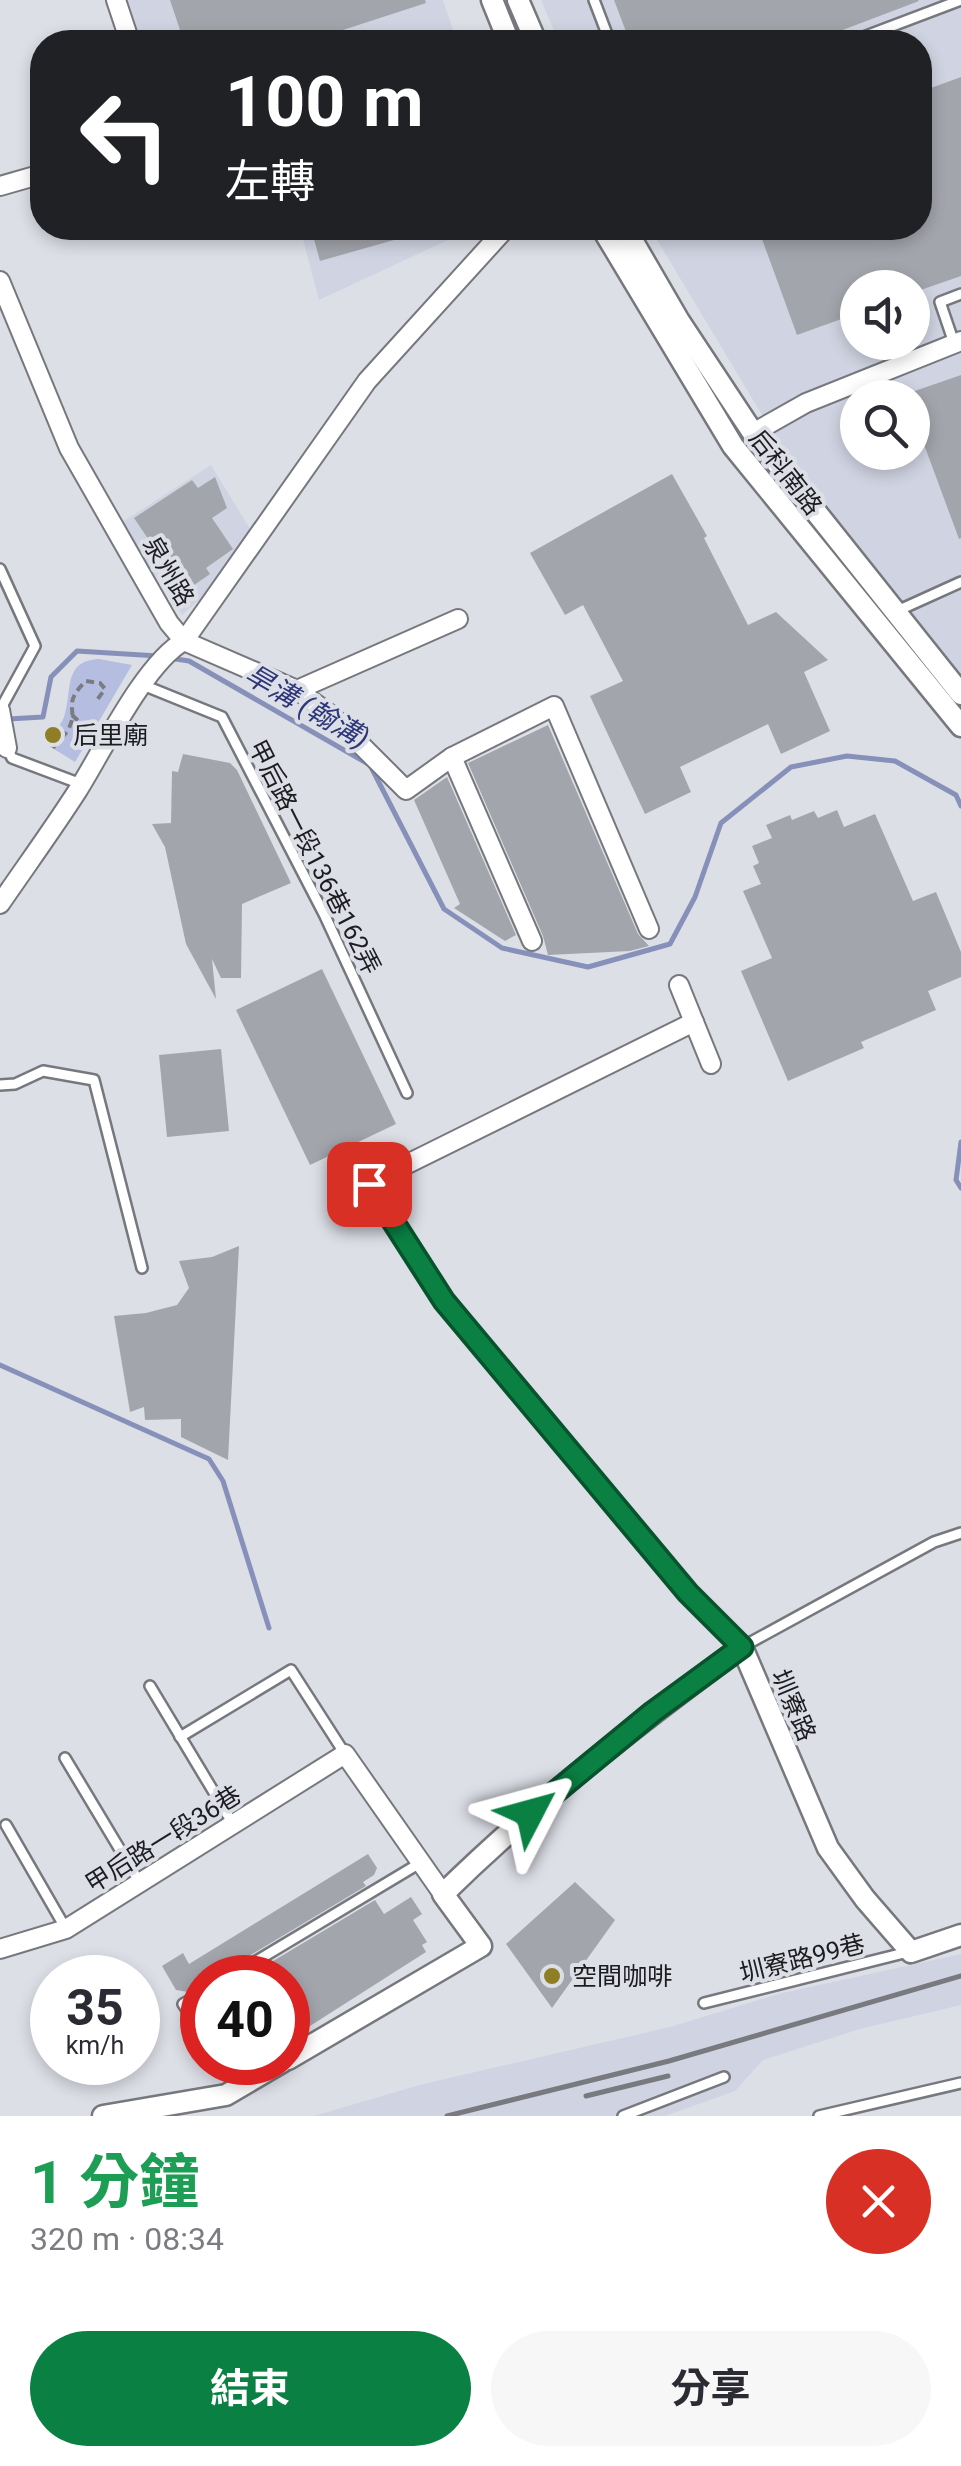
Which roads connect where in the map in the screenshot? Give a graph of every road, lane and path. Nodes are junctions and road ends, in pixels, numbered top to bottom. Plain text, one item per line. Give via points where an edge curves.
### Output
1 (116, 0) edge
2 (492, 0) edge
3 (518, 0) edge
4 (594, 0) edge
5 (961, 0) edge
6 (126, 30) edge
7 (504, 30) edge
8 (531, 30) edge
9 (605, 30) edge
10 (882, 30) edge
11 (30, 177) edge
12 (0, 186) edge
13 (495, 240) edge
14 (609, 240) edge
15 (632, 240) edge
16 (0, 281) edge
17 (961, 294) edge
18 (958, 342) edge
19 (753, 433) junction
20 (733, 446) junction
21 (0, 568) edge
22 (961, 582) edge
23 (897, 611) junction
24 (458, 619) dead end
25 (170, 652) junction
26 (143, 685) junction
27 (297, 690) junction
28 (961, 694) edge
29 (97, 700) dead end
30 (0, 710) edge
31 (72, 715) junction
32 (961, 726) edge
33 (105, 744) junction
34 (7, 748) joint
35 (53, 748) dead end
36 (452, 757) junction
37 (82, 784) junction
38 (0, 904) edge
39 (649, 929) dead end
40 (532, 942) dead end
41 (679, 985) dead end
42 (694, 1022) junction
43 (711, 1064) dead end
44 (0, 1084) edge
45 (407, 1093) dead end
46 (142, 1268) dead end
47 (961, 1534) edge
48 (742, 1647) junction
49 (150, 1686) dead end
50 (180, 1737) junction
51 (345, 1754) junction
52 (65, 1758) dead end
53 (233, 1824) junction
54 (6, 1825) dead end
55 (420, 1863) junction
56 (140, 1882) junction
57 (444, 1894) junction
58 (66, 1929) junction
59 (961, 1935) edge
60 (0, 1949) edge
61 (911, 1952) junction
62 (266, 1955) edge
63 (704, 2003) dead end
64 (310, 2046) edge
65 (724, 2077) dead end
66 (961, 2083) edge
67 (236, 2085) edge
68 (243, 2085) edge
69 (238, 2088) junction
70 (103, 2116) edge
71 (623, 2116) edge
72 (819, 2116) edge

1 - 6 street
2 - 7 street
3 - 8 street
4 - 9 lane
5 - 10 lane
11 - 12 street
13 - 25 street via 367,381
14 - 20 street, 后科南路
15 - 19 street, 后科南路
16 - 25 street, 泉州路 via 69,448 169,623
17 - 18 lane via 940,302
18 - 19 street via 806,404
19 - 20 street
19 - 23 street, 后科南路
20 - 32 street, 后科南路
21 - 30 lane via 35,646
22 - 23 lane
23 - 28 street, 后科南路
24 - 27 street
25 - 26 street
25 - 27 street, 泉州路
26 - 33 street
26 - 45 lane, 甲后路一段136巷162弄 via 222,717 326,916
27 - 36 street, 泉州路 via 331,714 406,790
29 - 31 path via 104,688 86,681 70,702
30 - 34 street
31 - 33 path
31 - 35 path
33 - 37 street
34 - 37 lane via 12,758
36 - 39 street, 泉州路 via 554,706
36 - 40 street
37 - 38 street
41 - 42 street
42 - 43 street
42 - 48 street via 369,1184 444,1301 688,1593
44 - 46 lane via 43,1070 94,1080
47 - 48 lane via 934,1542
48 - 57 street via 530,1813
48 - 61 street, 圳寮路 via 828,1848
49 - 50 lane
50 - 51 lane via 291,1670
50 - 53 lane
51 - 53 street, 甲后路一段36巷
51 - 55 street
52 - 56 lane
53 - 56 street, 甲后路一段36巷
54 - 58 lane
55 - 57 street
55 - 62 lane
56 - 58 street, 甲后路一段36巷
57 - 64 street via 481,1946
58 - 60 street, 甲后路一段36巷
59 - 61 street
61 - 63 lane, 圳寮路99巷
65 - 71 lane
66 - 72 lane
67 - 69 lane
68 - 69 street
69 - 70 street

